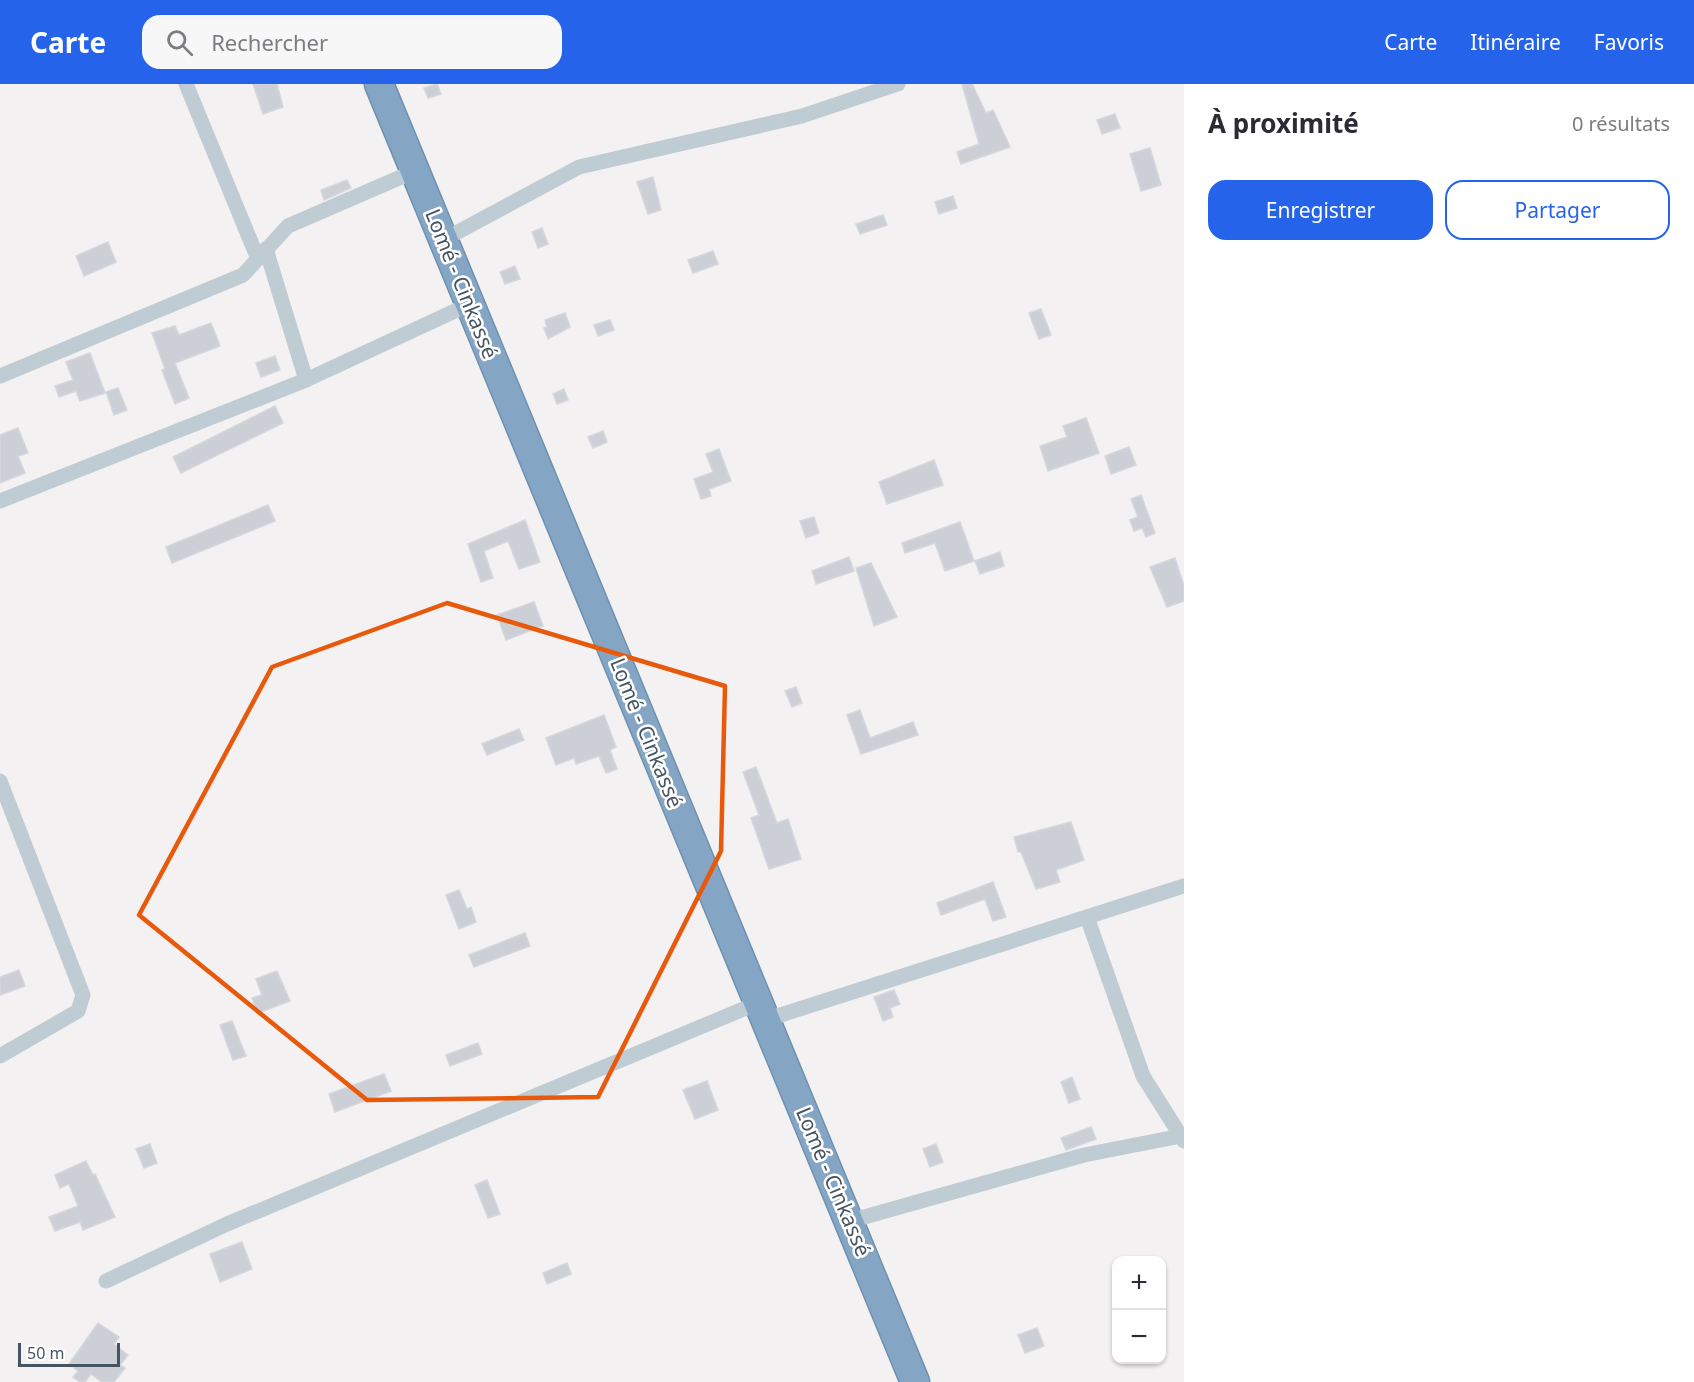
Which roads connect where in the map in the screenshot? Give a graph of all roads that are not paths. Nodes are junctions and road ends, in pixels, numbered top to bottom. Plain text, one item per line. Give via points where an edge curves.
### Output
1 (186, 84) edge
2 (379, 84) edge
3 (898, 84) edge
4 (415, 171) junction
5 (443, 240) junction
6 (262, 254) junction
7 (470, 304) junction
8 (0, 376) edge
9 (306, 380) junction
10 (0, 501) edge
11 (0, 782) edge
12 (1184, 886) edge
13 (1087, 917) junction
14 (761, 1012) junction
15 (0, 1056) edge
16 (1183, 1139) edge
17 (850, 1221) junction
18 (105, 1281) dead end
19 (915, 1382) edge

1 - 6 street
2 - 4 highway, Lomé - Cinkassé
3 - 5 street via 802,116 579,166
4 - 5 highway, Lomé - Cinkassé
4 - 6 street via 288,226
5 - 7 highway, Lomé - Cinkassé
6 - 8 street via 243,275
6 - 9 street
7 - 9 street
7 - 14 highway, Lomé - Cinkassé
9 - 10 street
11 - 15 street via 83,995 78,1011
12 - 13 street
13 - 14 street
13 - 16 street via 1143,1076
14 - 17 highway, Lomé - Cinkassé
14 - 18 street via 227,1224
16 - 17 street via 1084,1155
17 - 19 highway, Lomé - Cinkassé

